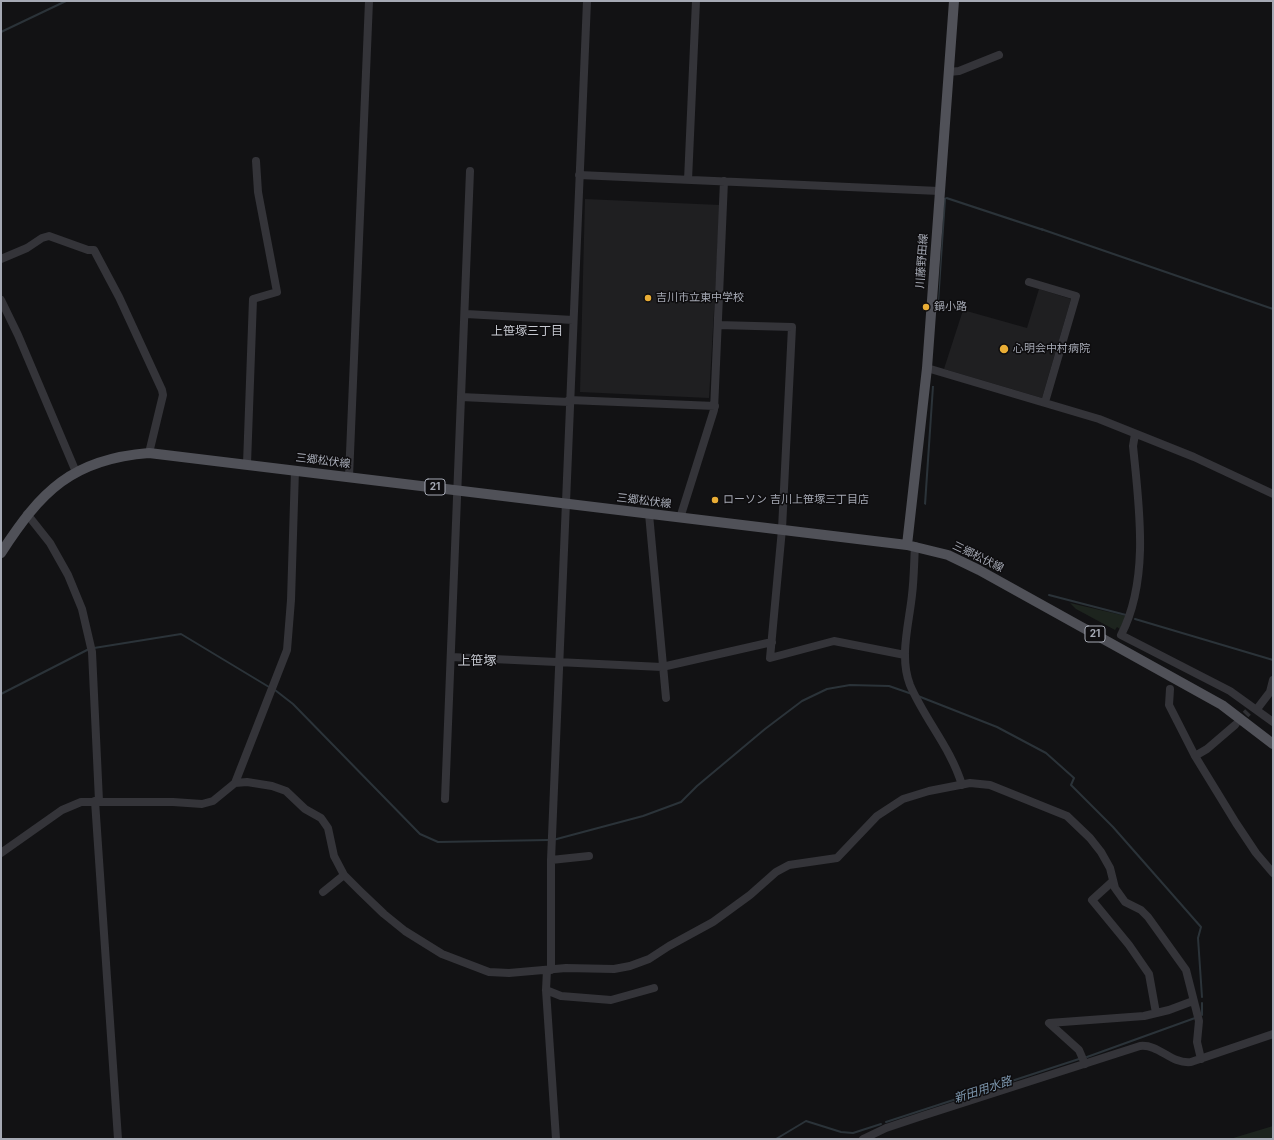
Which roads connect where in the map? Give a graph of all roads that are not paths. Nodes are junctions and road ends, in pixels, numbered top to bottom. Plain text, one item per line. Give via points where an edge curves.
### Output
1 (369, 1) edge
2 (587, 1) edge
3 (696, 1) edge
4 (954, 1) edge
5 (1000, 55) dead end
6 (949, 72) junction
7 (256, 160) dead end
8 (470, 171) dead end
9 (579, 175) junction
10 (688, 180) junction
11 (724, 181) junction
12 (939, 191) junction
13 (1, 259) edge
14 (1029, 282) dead end
15 (1, 300) edge
16 (466, 314) junction
17 (572, 320) junction
18 (718, 325) junction
19 (927, 368) junction
20 (461, 397) junction
21 (569, 401) junction
22 (1045, 402) junction
23 (715, 406) junction
24 (1135, 434) junction
25 (149, 453) junction
26 (247, 464) junction
27 (295, 470) junction
28 (76, 472) junction
29 (349, 477) junction
30 (456, 490) junction
31 (1273, 494) edge
32 (565, 504) junction
33 (27, 514) junction
34 (649, 514) junction
35 (680, 518) junction
36 (782, 529) junction
37 (911, 546) junction
38 (1, 553) edge
39 (772, 642) junction
40 (905, 655) junction
41 (451, 657) junction
42 (558, 663) junction
43 (662, 667) junction
44 (1273, 680) edge
45 (1170, 689) dead end
46 (666, 698) dead end
47 (1253, 709) junction
48 (1273, 722) edge
49 (1234, 725) tunnel mouth
50 (1273, 744) edge
51 (1195, 756) junction
52 (234, 783) junction
53 (962, 784) junction
54 (445, 799) dead end
55 (97, 801) junction
56 (1, 853) edge
57 (590, 856) dead end
58 (550, 860) junction
59 (1273, 873) edge
60 (344, 875) junction
61 (1113, 881) junction
62 (325, 890) dead end
63 (549, 970) junction
64 (654, 988) dead end
65 (546, 990) junction
66 (1193, 1001) junction
67 (1156, 1013) junction
68 (1273, 1034) edge
69 (1201, 1059) junction
70 (1085, 1064) junction
71 (118, 1139) edge
72 (556, 1139) edge
73 (862, 1139) edge

1 - 29 street
2 - 9 street
3 - 10 street
4 - 6 main road, 川藤野田線
5 - 6 street via 959,71
6 - 12 main road, 川藤野田線
7 - 26 street via 258,192 276,292 253,299
8 - 16 street
9 - 10 street
9 - 17 street
10 - 11 street
11 - 12 street
11 - 18 street
12 - 19 main road, 川藤野田線
13 - 25 street via 49,236 94,250 162,390
14 - 22 street via 1076,296
15 - 28 street
16 - 17 street
16 - 20 street
17 - 21 street
18 - 23 street
18 - 36 street via 792,327
19 - 22 street
19 - 37 main road, 川藤野田線
20 - 21 street
20 - 30 street
21 - 23 street
21 - 32 street
22 - 24 street via 1099,419
23 - 35 street
24 - 31 street via 1194,457
24 - 47 street via 1140,548 1132,611 1121,635 1230,691
25 - 26 main road, 三郷松伏線 / 21
25 - 28 main road, 三郷松伏線 / 21 via 107,460
26 - 27 main road, 三郷松伏線 / 21
27 - 29 main road, 三郷松伏線 / 21
27 - 52 street via 287,650
28 - 33 main road, 三郷松伏線 / 21 via 44,496
29 - 30 main road, 三郷松伏線 / 21
30 - 32 main road, 三郷松伏線 / 21
30 - 41 street
32 - 34 main road, 三郷松伏線 / 21
32 - 42 street
33 - 38 main road, 三郷松伏線 / 21
33 - 55 street via 50,543 68,575 82,609 92,652
34 - 35 main road, 三郷松伏線 / 21
34 - 43 street
35 - 36 main road, 三郷松伏線 / 21
36 - 37 main road, 三郷松伏線 / 21
36 - 39 street
37 - 40 street via 913,594
37 - 50 main road, 三郷松伏線 / 21 via 959,559 1222,705
39 - 40 street via 770,658 834,641
39 - 43 street
40 - 53 street via 910,684 951,756
41 - 42 street
41 - 54 street
42 - 43 street
42 - 58 street
43 - 46 street
44 - 47 street via 1270,692
45 - 51 street via 1169,705
47 - 48 street
49 - 51 street
51 - 59 street via 1236,823
52 - 55 street via 214,801 208,803
52 - 60 street via 247,782 279,788 291,795 305,810 318,815 328,828 334,856
53 - 61 street via 990,785 1067,816 1101,852 1110,868
53 - 63 street via 903,799 877,816 837,858 789,865 776,872 713,922 639,964 614,969
55 - 56 street via 68,806
55 - 71 street via 96,826
57 - 58 street
58 - 63 street
60 - 62 street
60 - 63 street via 384,914 415,938 442,954 489,972
61 - 66 street via 1125,902 1141,910 1148,917 1184,966
61 - 67 street via 1092,900 1149,974
63 - 65 street
64 - 65 street via 611,1000 561,996
65 - 72 street
66 - 67 street
66 - 69 street via 1199,1021 1197,1042
67 - 70 street via 1049,1023 1079,1050
68 - 69 street
69 - 70 street via 1182,1063 1157,1048 1145,1046
70 - 73 street via 886,1128

